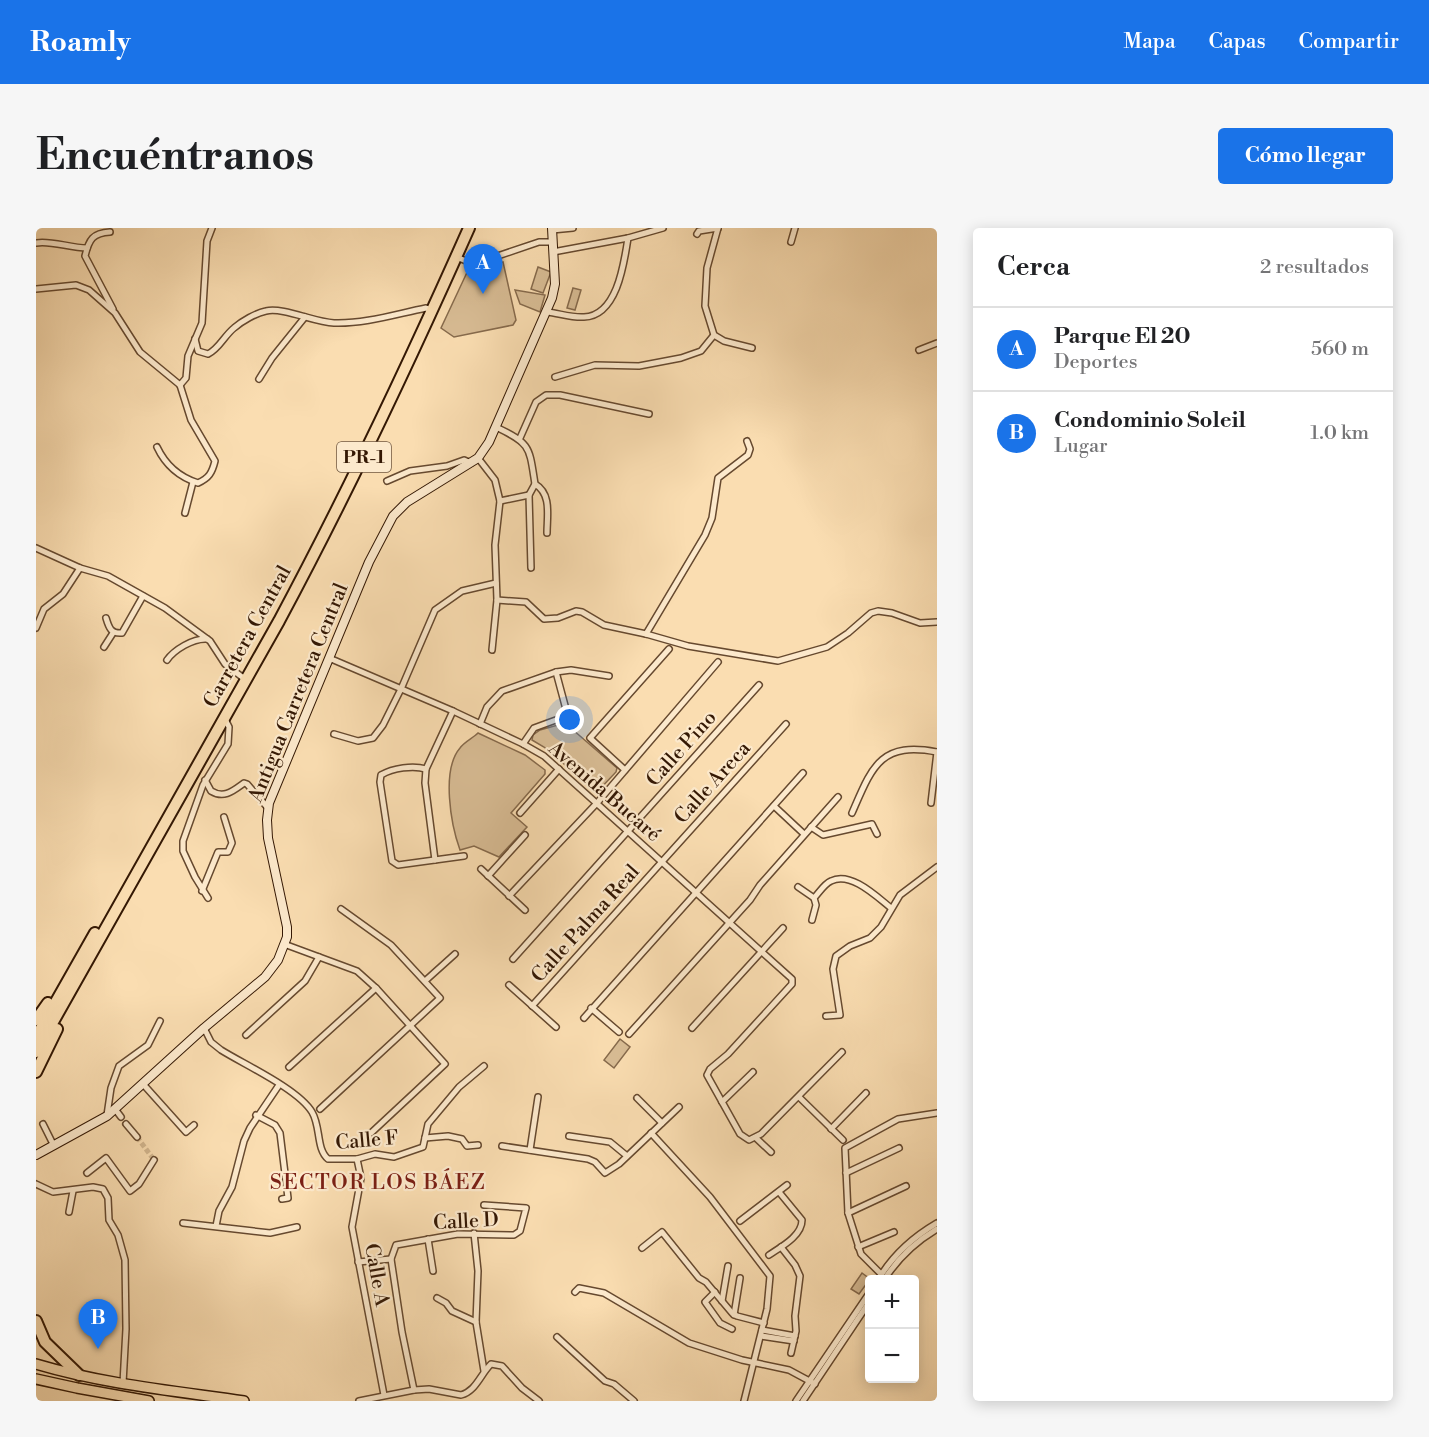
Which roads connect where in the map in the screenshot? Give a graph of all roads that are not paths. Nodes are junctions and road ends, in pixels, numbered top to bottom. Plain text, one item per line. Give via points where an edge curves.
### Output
1 (212, 228) edge
2 (462, 228) edge
3 (469, 228) edge
4 (573, 228) edge
5 (663, 228) edge
6 (718, 228) edge
7 (795, 228) edge
8 (552, 229) edge
9 (110, 232) dead end
10 (697, 234) dead end
11 (627, 238) junction
12 (552, 242) junction
13 (36, 243) edge
14 (791, 243) dead end
15 (87, 248) junction
16 (553, 252) junction
17 (456, 257) junction
18 (36, 289) edge
19 (429, 309) junction
20 (547, 312) junction
21 (115, 313) junction
22 (305, 318) junction
23 (714, 335) junction
24 (195, 339) junction
25 (937, 344) edge
26 (752, 348) dead end
27 (919, 350) dead end
28 (555, 377) dead end
29 (259, 379) dead end
30 (180, 385) junction
31 (649, 414) dead end
32 (496, 427) junction
33 (520, 438) junction
34 (747, 441) dead end
35 (157, 447) dead end
36 (478, 458) junction
37 (471, 463) junction
38 (387, 481) dead end
39 (193, 482) junction
40 (535, 484) junction
41 (529, 495) junction
42 (500, 501) junction
43 (185, 513) dead end
44 (547, 533) dead end
45 (36, 548) edge
46 (80, 568) junction
47 (531, 568) dead end
48 (496, 583) junction
49 (143, 596) junction
50 (497, 600) junction
51 (106, 618) dead end
52 (937, 622) edge
53 (36, 628) edge
54 (113, 633) junction
55 (645, 634) junction
56 (208, 639) junction
57 (104, 647) dead end
58 (669, 649) dead end
59 (492, 650) dead end
60 (329, 658) junction
61 (167, 660) dead end
62 (718, 662) dead end
63 (556, 672) junction
64 (609, 676) dead end
65 (243, 678) junction
66 (759, 685) dead end
67 (401, 689) junction
68 (453, 711) junction
69 (225, 717) junction
70 (480, 724) junction
71 (786, 724) dead end
72 (333, 734) dead end
73 (523, 744) junction
74 (937, 752) edge
75 (426, 769) junction
76 (559, 769) junction
77 (625, 770) junction
78 (803, 774) dead end
79 (205, 780) junction
80 (838, 797) dead end
81 (597, 803) junction
82 (931, 803) dead end
83 (774, 806) junction
84 (268, 808) junction
85 (520, 813) dead end
86 (852, 813) dead end
87 (224, 817) dead end
88 (811, 827) junction
89 (628, 832) junction
90 (804, 834) junction
91 (877, 834) dead end
92 (525, 835) dead end
93 (464, 856) dead end
94 (435, 860) junction
95 (662, 862) junction
96 (937, 867) edge
97 (481, 869) dead end
98 (488, 876) junction
99 (798, 886) dead end
100 (202, 891) junction
101 (695, 892) junction
102 (509, 896) junction
103 (208, 898) dead end
104 (814, 898) junction
105 (891, 908) junction
106 (341, 909) dead end
107 (525, 910) dead end
108 (812, 920) dead end
109 (730, 923) junction
110 (783, 928) dead end
111 (284, 944) junction
112 (762, 953) junction
113 (455, 954) dead end
114 (319, 957) junction
115 (513, 959) dead end
116 (74, 977) junction
117 (425, 981) junction
118 (509, 985) dead end
119 (376, 988) junction
120 (532, 1006) junction
121 (591, 1008) junction
122 (826, 1016) dead end
123 (584, 1018) dead end
124 (36, 1020) edge
125 (160, 1021) dead end
126 (411, 1026) junction
127 (556, 1027) dead end
128 (204, 1028) junction
129 (692, 1028) dead end
130 (619, 1032) dead end
131 (629, 1034) dead end
132 (246, 1035) dead end
133 (36, 1037) edge
134 (36, 1052) edge
135 (842, 1052) dead end
136 (484, 1066) dead end
137 (289, 1067) dead end
138 (36, 1072) edge
139 (753, 1072) dead end
140 (143, 1084) junction
141 (279, 1085) junction
142 (866, 1093) dead end
143 (538, 1097) dead end
144 (799, 1097) junction
145 (637, 1098) dead end
146 (722, 1102) junction
147 (679, 1107) dead end
148 (115, 1109) junction
149 (320, 1109) dead end
150 (937, 1113) edge
151 (256, 1115) junction
152 (107, 1116) junction
153 (121, 1117) dead end
154 (42, 1124) dead end
155 (126, 1124) dead end
156 (662, 1124) junction
157 (194, 1125) dead end
158 (831, 1129) junction
159 (370, 1133) dead end
160 (651, 1133) junction
161 (569, 1136) dead end
162 (137, 1137) tunnel mouth
163 (425, 1138) junction
164 (754, 1138) junction
165 (843, 1140) dead end
166 (478, 1145) dead end
167 (54, 1146) junction
168 (502, 1146) dead end
169 (899, 1148) dead end
170 (530, 1150) junction
171 (771, 1152) dead end
172 (36, 1155) edge
173 (627, 1156) junction
174 (357, 1159) junction
175 (153, 1160) dead end
176 (87, 1173) dead end
177 (846, 1173) junction
178 (36, 1184) edge
179 (787, 1185) dead end
180 (906, 1186) dead end
181 (73, 1191) junction
182 (779, 1192) junction
183 (282, 1199) dead end
184 (484, 1205) dead end
185 (69, 1212) dead end
186 (848, 1213) junction
187 (740, 1221) dead end
188 (937, 1222) edge
189 (183, 1223) dead end
190 (216, 1226) junction
191 (297, 1227) dead end
192 (937, 1229) edge
193 (894, 1232) dead end
194 (474, 1233) junction
195 (428, 1239) junction
196 (781, 1247) junction
197 (858, 1247) junction
198 (642, 1248) dead end
199 (769, 1255) dead end
200 (391, 1259) junction
201 (358, 1262) junction
202 (728, 1266) dead end
203 (433, 1271) dead end
204 (878, 1275) edge
205 (883, 1275) edge
206 (884, 1275) edge
207 (740, 1278) dead end
208 (715, 1292) junction
209 (575, 1293) dead end
210 (437, 1298) dead end
211 (722, 1300) junction
212 (865, 1300) edge
213 (865, 1308) edge
214 (734, 1315) junction
215 (36, 1322) edge
216 (476, 1322) junction
217 (764, 1323) junction
218 (732, 1329) dead end
219 (762, 1333) junction
220 (557, 1337) dead end
221 (795, 1338) junction
222 (791, 1353) dead end
223 (754, 1363) junction
224 (36, 1364) edge
225 (484, 1371) junction
226 (79, 1375) junction
227 (36, 1379) edge
228 (812, 1382) junction
229 (123, 1383) junction
230 (414, 1390) junction
231 (384, 1395) junction
232 (149, 1401) edge
233 (244, 1401) edge
234 (361, 1401) edge
235 (539, 1401) edge
236 (634, 1401) edge
237 (744, 1401) edge
238 (796, 1401) edge
239 (803, 1401) edge

1 - 24 street via 207,242 202,323
2 - 19 highway, Carretera Central / PR-1
3 - 17 highway, Carretera Central / PR-1
4 - 8 street
5 - 11 street
6 - 10 street
6 - 23 street via 707,268 705,306
7 - 14 street
8 - 12 street, Antigua Carretera Central
9 - 15 street via 92,237
11 - 16 street
11 - 20 street via 623,266 610,302 603,310 585,318
12 - 16 street, Antigua Carretera Central
12 - 17 street via 481,263
13 - 15 street
15 - 21 street via 86,256
16 - 20 street, Antigua Carretera Central via 555,284
17 - 19 highway, Carretera Central / PR-1
18 - 21 street via 75,285 89,290
19 - 22 street via 350,322
19 - 65 highway, Carretera Central / PR-1 via 350,486 279,621
20 - 32 street, Antigua Carretera Central
21 - 30 street via 140,352
22 - 24 street via 274,310 255,314 208,354 198,351
22 - 29 street
23 - 26 street
23 - 28 street via 701,351 681,358 639,366 595,365
24 - 30 street via 186,378
25 - 27 street
30 - 39 street via 191,420 215,461 207,479
31 - 33 street via 546,395 536,402
32 - 33 street
32 - 36 street, Antigua Carretera Central
33 - 40 street via 531,454
34 - 55 street via 748,455 718,478 705,535
35 - 39 street via 167,464
36 - 37 street, Antigua Carretera Central
36 - 42 street via 495,480
37 - 38 street via 464,460 411,471
37 - 60 street, Antigua Carretera Central via 407,502 393,516
39 - 43 street
40 - 41 street
40 - 44 street via 543,489 548,504
41 - 42 street
41 - 47 street
42 - 48 street
45 - 46 street
46 - 49 street via 108,576
46 - 53 street via 63,594 44,609
48 - 50 street
48 - 67 street via 462,591 435,610
49 - 54 street via 122,633
49 - 56 street
50 - 55 street via 526,602 550,620 576,611 604,625
50 - 59 street
51 - 54 street
52 - 55 street via 920,623 878,611 827,647 778,661 688,646
54 - 57 street
56 - 61 street via 172,652
56 - 65 street via 225,664
58 - 77 street via 590,738
60 - 67 street, Avenida Bucaré
60 - 84 street, Antigua Carretera Central
62 - 77 street
63 - 64 street via 571,670
63 - 70 street via 501,691 487,707
63 - 73 street via 567,713 534,728
65 - 69 highway, Carretera Central / PR-1
65 - 116 highway, Carretera Central / PR-1
66 - 89 street, Calle Pino
67 - 68 street, Avenida Bucaré
67 - 72 street via 374,738 358,741
68 - 70 street, Avenida Bucaré
68 - 75 street
69 - 79 street via 228,744
69 - 116 highway, Carretera Central / PR-1
70 - 73 street, Avenida Bucaré
71 - 95 street, Calle Areca
73 - 76 street, Avenida Bucaré
74 - 82 street
74 - 86 street via 905,749 885,756 866,782
75 - 94 street
75 - 94 street via 388,771 381,775 380,782 392,861 398,865
76 - 81 street, Avenida Bucaré
76 - 85 street
77 - 81 street
78 - 83 street
79 - 84 street via 211,791 223,795 247,784
79 - 100 street via 183,841 183,851
80 - 88 street
81 - 89 street, Avenida Bucaré
81 - 102 street
83 - 90 street
83 - 101 street
84 - 111 street, Antigua Carretera Central via 268,838 287,927
87 - 100 street via 232,843 228,852 218,852
88 - 90 street
88 - 91 street via 823,835 872,824
89 - 95 street, Avenida Bucaré
89 - 115 street, Calle Pino
90 - 109 street
92 - 98 street
93 - 94 street
95 - 101 street, Avenida Bucaré
95 - 120 street, Calle Palma Real
96 - 105 street via 907,888
97 - 98 street
98 - 102 street
99 - 104 street
100 - 103 street
101 - 109 street, Avenida Bucaré
101 - 121 street
102 - 107 street
104 - 105 street via 828,882 842,879 866,887
104 - 108 street
105 - 122 street via 870,938 836,956 833,969 840,1015
106 - 117 street via 391,945
109 - 112 street, Avenida Bucaré
109 - 131 street
110 - 112 street
111 - 114 street
111 - 128 street, Antigua Carretera Central via 278,960 264,976
112 - 129 street
112 - 146 street, Avenida Bucaré via 792,979 792,984 710,1069 707,1075
113 - 117 street
114 - 119 street via 357,971
114 - 132 street via 305,981
116 - 124 highway
116 - 133 highway, Carretera Central / PR-1
116 - 134 highway, Carretera Central / PR-1
116 - 138 highway via 73,995
117 - 126 street via 440,998
118 - 120 street
119 - 126 street
119 - 137 street
120 - 127 street
121 - 123 street
121 - 130 street
125 - 152 street via 148,1045 118,1066
126 - 149 street
126 - 159 street via 445,1064
128 - 140 street, Antigua Carretera Central
128 - 141 street, Calle F via 211,1042 221,1050
135 - 144 street
136 - 163 street, Calle F via 459,1087 428,1125
139 - 146 street
140 - 148 street, Antigua Carretera Central
140 - 157 street via 186,1132
141 - 151 street
141 - 174 street, Calle F via 294,1093 312,1112 326,1158
142 - 158 street
143 - 170 street
144 - 158 street
144 - 164 street
145 - 156 street
146 - 164 street via 740,1134 748,1140
147 - 156 street
148 - 152 street, Antigua Carretera Central
148 - 153 street
150 - 177 street via 898,1119 847,1146
151 - 183 street via 275,1125 280,1133 288,1198
151 - 190 street
152 - 167 street, Antigua Carretera Central
154 - 167 street
155 - 162 street
156 - 160 street
158 - 165 street
160 - 173 street
160 - 217 street via 710,1197 767,1272 770,1282
161 - 173 street via 610,1142
163 - 166 street via 452,1136 462,1139 466,1146
163 - 174 street, Calle F via 423,1147 394,1157 375,1154
164 - 171 street
167 - 172 street, Antigua Carretera Central
168 - 170 street
169 - 177 street
170 - 173 street via 588,1159 605,1173
174 - 201 street, Calle A via 361,1178 352,1227
175 - 176 street via 139,1184 130,1191 106,1158
177 - 186 street
178 - 181 street via 53,1192
179 - 182 street
180 - 186 street
181 - 185 street
181 - 229 street via 103,1189 108,1198 109,1220 122,1247 126,1329
182 - 187 street
182 - 196 street via 802,1220 799,1231
184 - 194 street, Calle D via 526,1208 520,1231 514,1235
186 - 197 street
188 - 205 street via 906,1246
189 - 190 street
190 - 191 street via 270,1233
192 - 206 street via 913,1245
193 - 197 street
194 - 195 street, Calle D
194 - 216 street via 478,1271
195 - 200 street, Calle D via 396,1245
195 - 203 street
196 - 199 street
196 - 221 street via 800,1276
197 - 204 street
198 - 208 street via 662,1232
200 - 201 street
200 - 230 street
201 - 231 street, Calle A
202 - 211 street
207 - 214 street
208 - 211 street
208 - 218 street via 705,1302 720,1323
209 - 223 street via 579,1288 604,1293 689,1343
210 - 216 street via 452,1311
211 - 214 street
212 - 228 street
213 - 228 street
214 - 217 street
215 - 226 highway via 45,1342
216 - 225 street
217 - 219 street
219 - 221 street
219 - 223 street
220 - 236 street via 605,1381
221 - 222 street
223 - 228 street via 789,1370
223 - 237 street
224 - 226 main road
225 - 230 street via 466,1394
225 - 235 street via 491,1364 502,1366
226 - 229 main road
227 - 232 main road
228 - 238 street
228 - 239 street
229 - 233 main road
230 - 231 street
231 - 234 street

